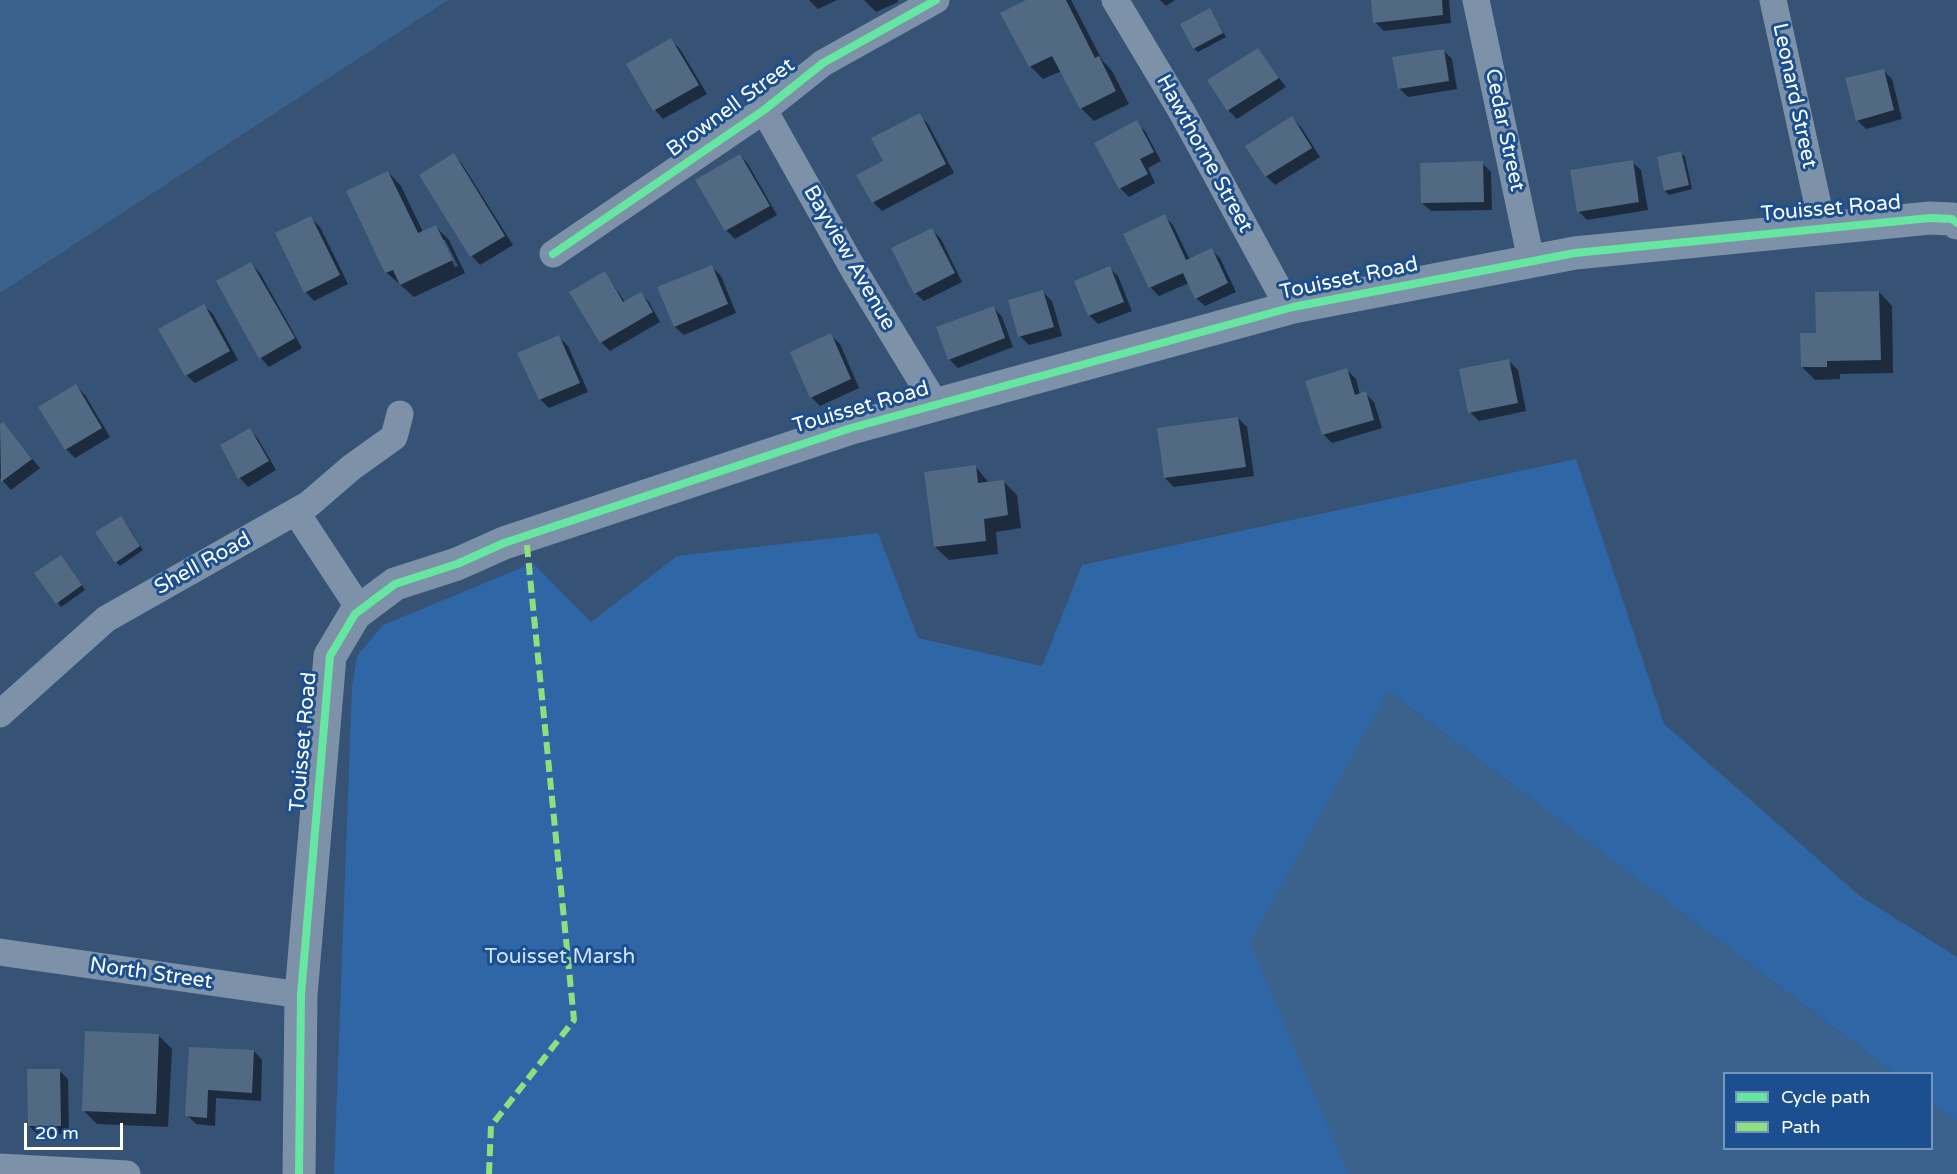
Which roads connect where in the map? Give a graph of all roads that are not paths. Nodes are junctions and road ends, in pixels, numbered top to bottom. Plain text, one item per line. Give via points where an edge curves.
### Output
1 (936, 0) edge
2 (1115, 0) edge
3 (1476, 0) edge
4 (1773, 0) edge
5 (764, 110) junction
6 (1957, 222) edge
7 (1823, 228) junction
8 (553, 254) dead end
9 (1531, 260) junction
10 (1290, 310) junction
11 (936, 405) junction
12 (400, 414) dead end
13 (296, 512) junction
14 (361, 611) junction
15 (0, 714) edge
16 (0, 952) edge
17 (301, 995) junction
18 (0, 1167) edge
19 (46, 1172) edge
20 (127, 1174) edge
21 (299, 1174) edge

1 - 5 street, Brownell Street via 823,63
2 - 10 street, Hawthorne Street via 1182,112
3 - 9 street, Cedar Street
4 - 7 street, Leonard Street
5 - 8 street, Brownell Street
5 - 11 street, Bayview Avenue
6 - 7 street, Touisset Road via 1930,218
7 - 9 street, Touisset Road via 1666,242
9 - 10 street, Touisset Road
10 - 11 street, Touisset Road
11 - 14 street, Touisset Road via 754,459 504,543 457,564 395,584
12 - 13 street, Shell Road via 394,437
13 - 14 street
13 - 15 street, Shell Road via 106,619
14 - 17 street, Touisset Road via 342,631 330,656
16 - 17 street, North Street
17 - 21 street, Touisset Road
18 - 19 street
19 - 20 street

